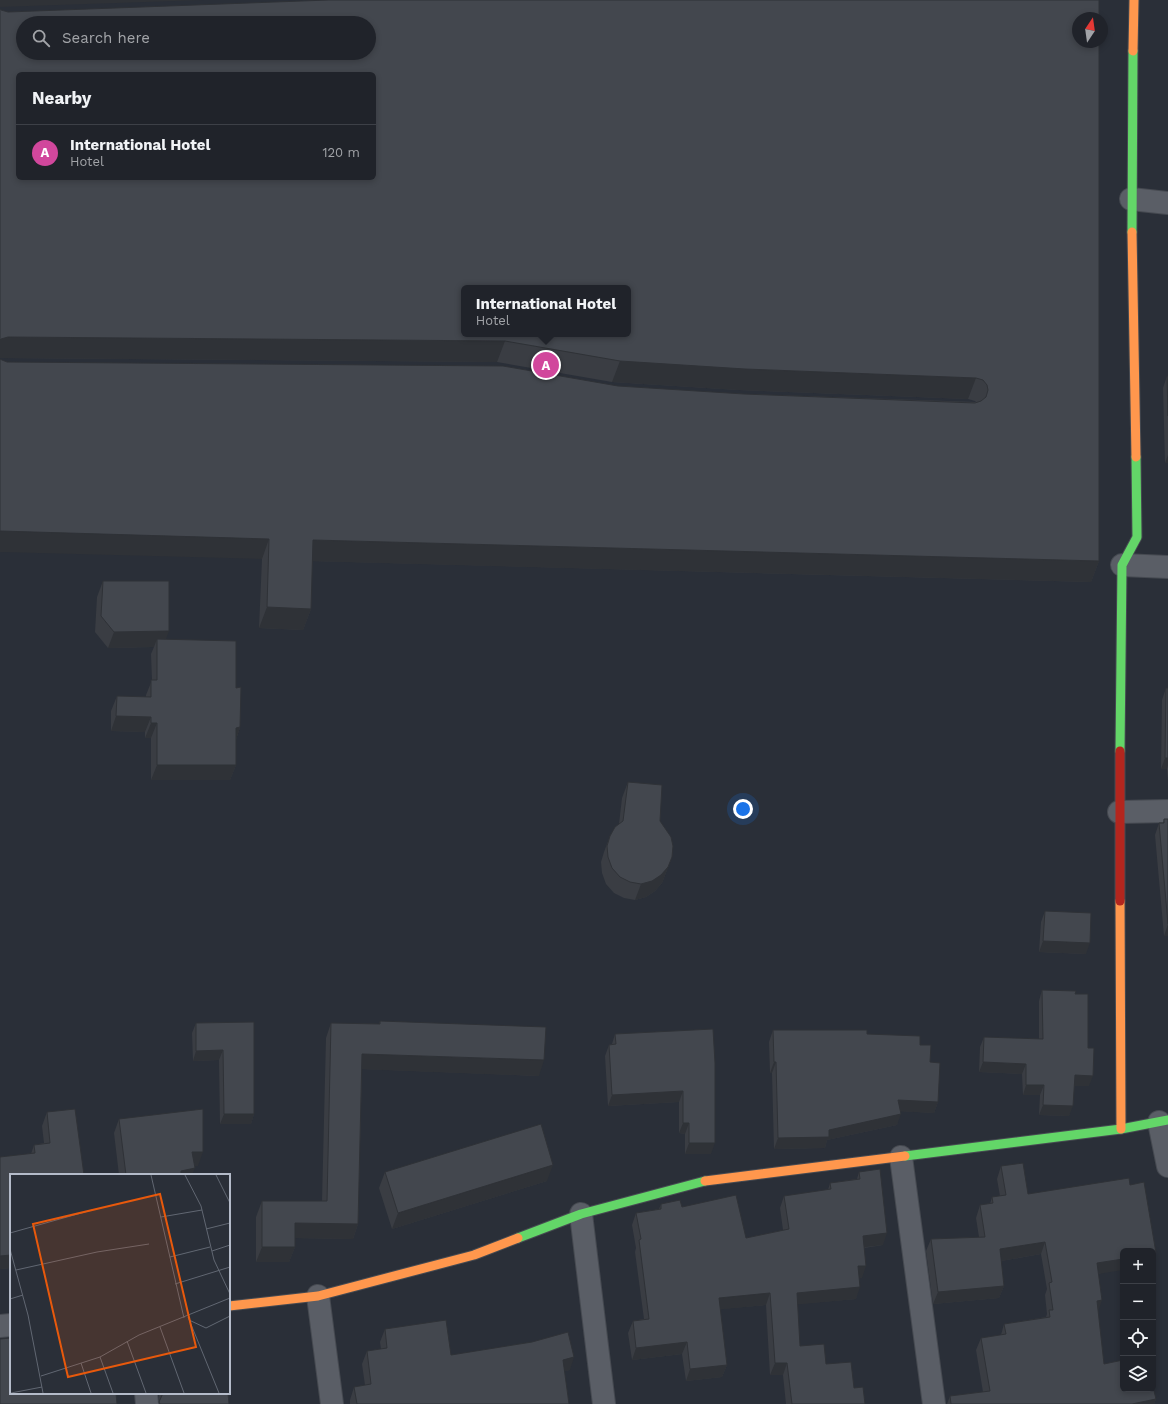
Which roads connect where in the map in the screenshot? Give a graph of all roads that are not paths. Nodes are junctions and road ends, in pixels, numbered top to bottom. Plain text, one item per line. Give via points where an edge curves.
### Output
1 (1134, 0) edge
2 (1131, 199) junction
3 (1168, 203) edge
4 (1122, 565) junction
5 (1168, 567) edge
6 (1168, 811) edge
7 (1119, 812) junction
8 (1163, 1121) edge
9 (1121, 1129) junction
10 (901, 1157) junction
11 (1167, 1157) edge
12 (581, 1214) junction
13 (318, 1296) junction
14 (230, 1306) edge
15 (10, 1325) edge
16 (0, 1326) edge
17 (332, 1404) edge
18 (604, 1404) edge
19 (934, 1404) edge

1 - 2 street
2 - 3 street
2 - 4 street via 1137,537
4 - 5 street
4 - 7 street
6 - 7 street
7 - 9 street
8 - 9 street
8 - 11 street
9 - 10 street
10 - 12 street via 701,1182
10 - 19 street
12 - 13 street via 474,1255
12 - 18 street
13 - 14 street
13 - 17 street
15 - 16 street

